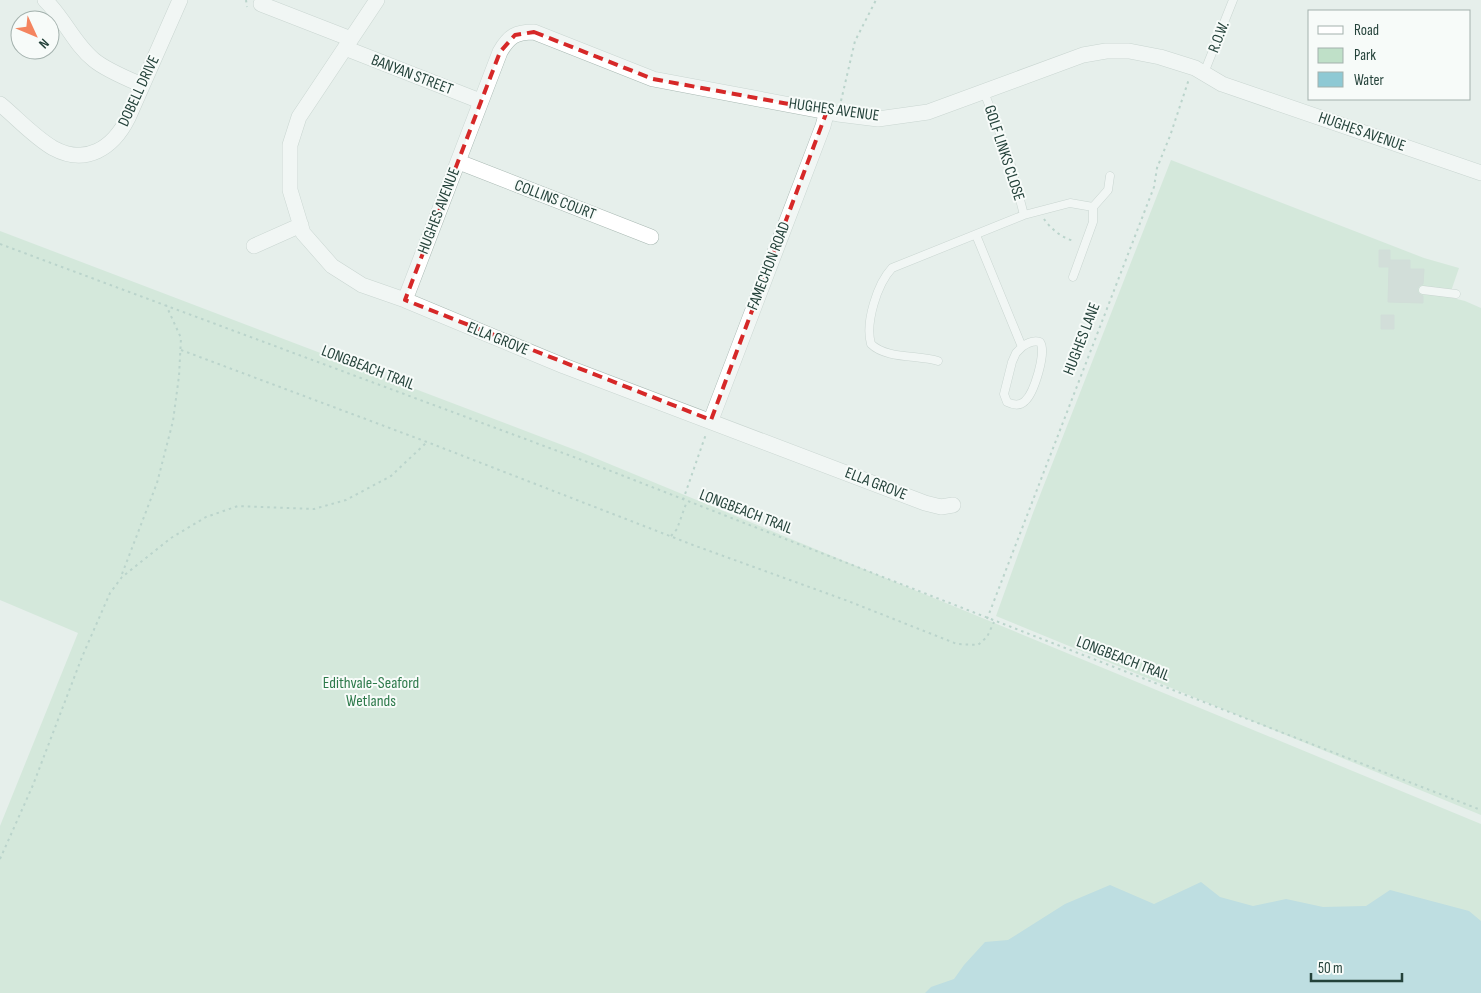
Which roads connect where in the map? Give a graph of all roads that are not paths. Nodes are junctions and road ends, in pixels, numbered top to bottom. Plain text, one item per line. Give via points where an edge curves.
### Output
1 (45, 0) edge
2 (180, 0) edge
3 (377, 0) edge
4 (1233, 0) edge
5 (261, 4) dead end
6 (348, 44) junction
7 (1200, 71) junction
8 (142, 85) junction
9 (984, 92) junction
10 (480, 101) junction
11 (0, 104) edge
12 (833, 112) junction
13 (458, 162) junction
14 (1481, 173) edge
15 (1110, 176) dead end
16 (1093, 208) junction
17 (1024, 215) junction
18 (301, 225) junction
19 (976, 235) junction
20 (651, 238) dead end
21 (254, 246) dead end
22 (1073, 277) dead end
23 (1423, 290) dead end
24 (1456, 294) dead end
25 (405, 300) junction
26 (1022, 347) junction
27 (938, 361) dead end
28 (710, 420) junction
29 (953, 504) dead end

1 - 8 street via 58,12 94,61
2 - 8 street, DOBELL DRIVE
3 - 6 street, ELLA GROVE
4 - 7 lane, R.O.W.
5 - 6 street, BANYAN STREET
6 - 10 street, BANYAN STREET
6 - 18 street, ELLA GROVE via 299,118 290,145 290,190
7 - 9 street, HUGHES AVENUE via 1145,54 1106,50 1083,55
7 - 14 street, HUGHES AVENUE via 1222,84
8 - 11 street, DOBELL DRIVE via 115,139 100,150 86,154 70,154 54,148
9 - 12 street, HUGHES AVENUE via 928,112 878,119
9 - 17 lane, GOLF LINKS CLOSE via 1008,154
10 - 12 street, HUGHES AVENUE via 506,40 534,32 653,79
10 - 13 street, HUGHES AVENUE
12 - 28 street, FAMECHON ROAD via 823,126
13 - 20 street, COLLINS COURT
13 - 25 street, HUGHES AVENUE
15 - 16 lane via 1108,190
16 - 17 lane, GOLF LINKS CLOSE via 1070,203
16 - 22 lane via 1093,222
17 - 19 lane, GOLF LINKS CLOSE
18 - 21 street
18 - 25 street, ELLA GROVE via 303,233 332,266 362,285
19 - 26 lane
19 - 27 lane, GOLF LINKS CLOSE via 894,267 884,279 875,303 868,330 873,346 894,354
23 - 24 lane
25 - 28 street, ELLA GROVE via 564,366
26 - 26 lane via 1040,342 1043,359 1027,399 1014,404 1007,402 1004,394 1014,359
28 - 29 street, ELLA GROVE via 925,503 941,507

